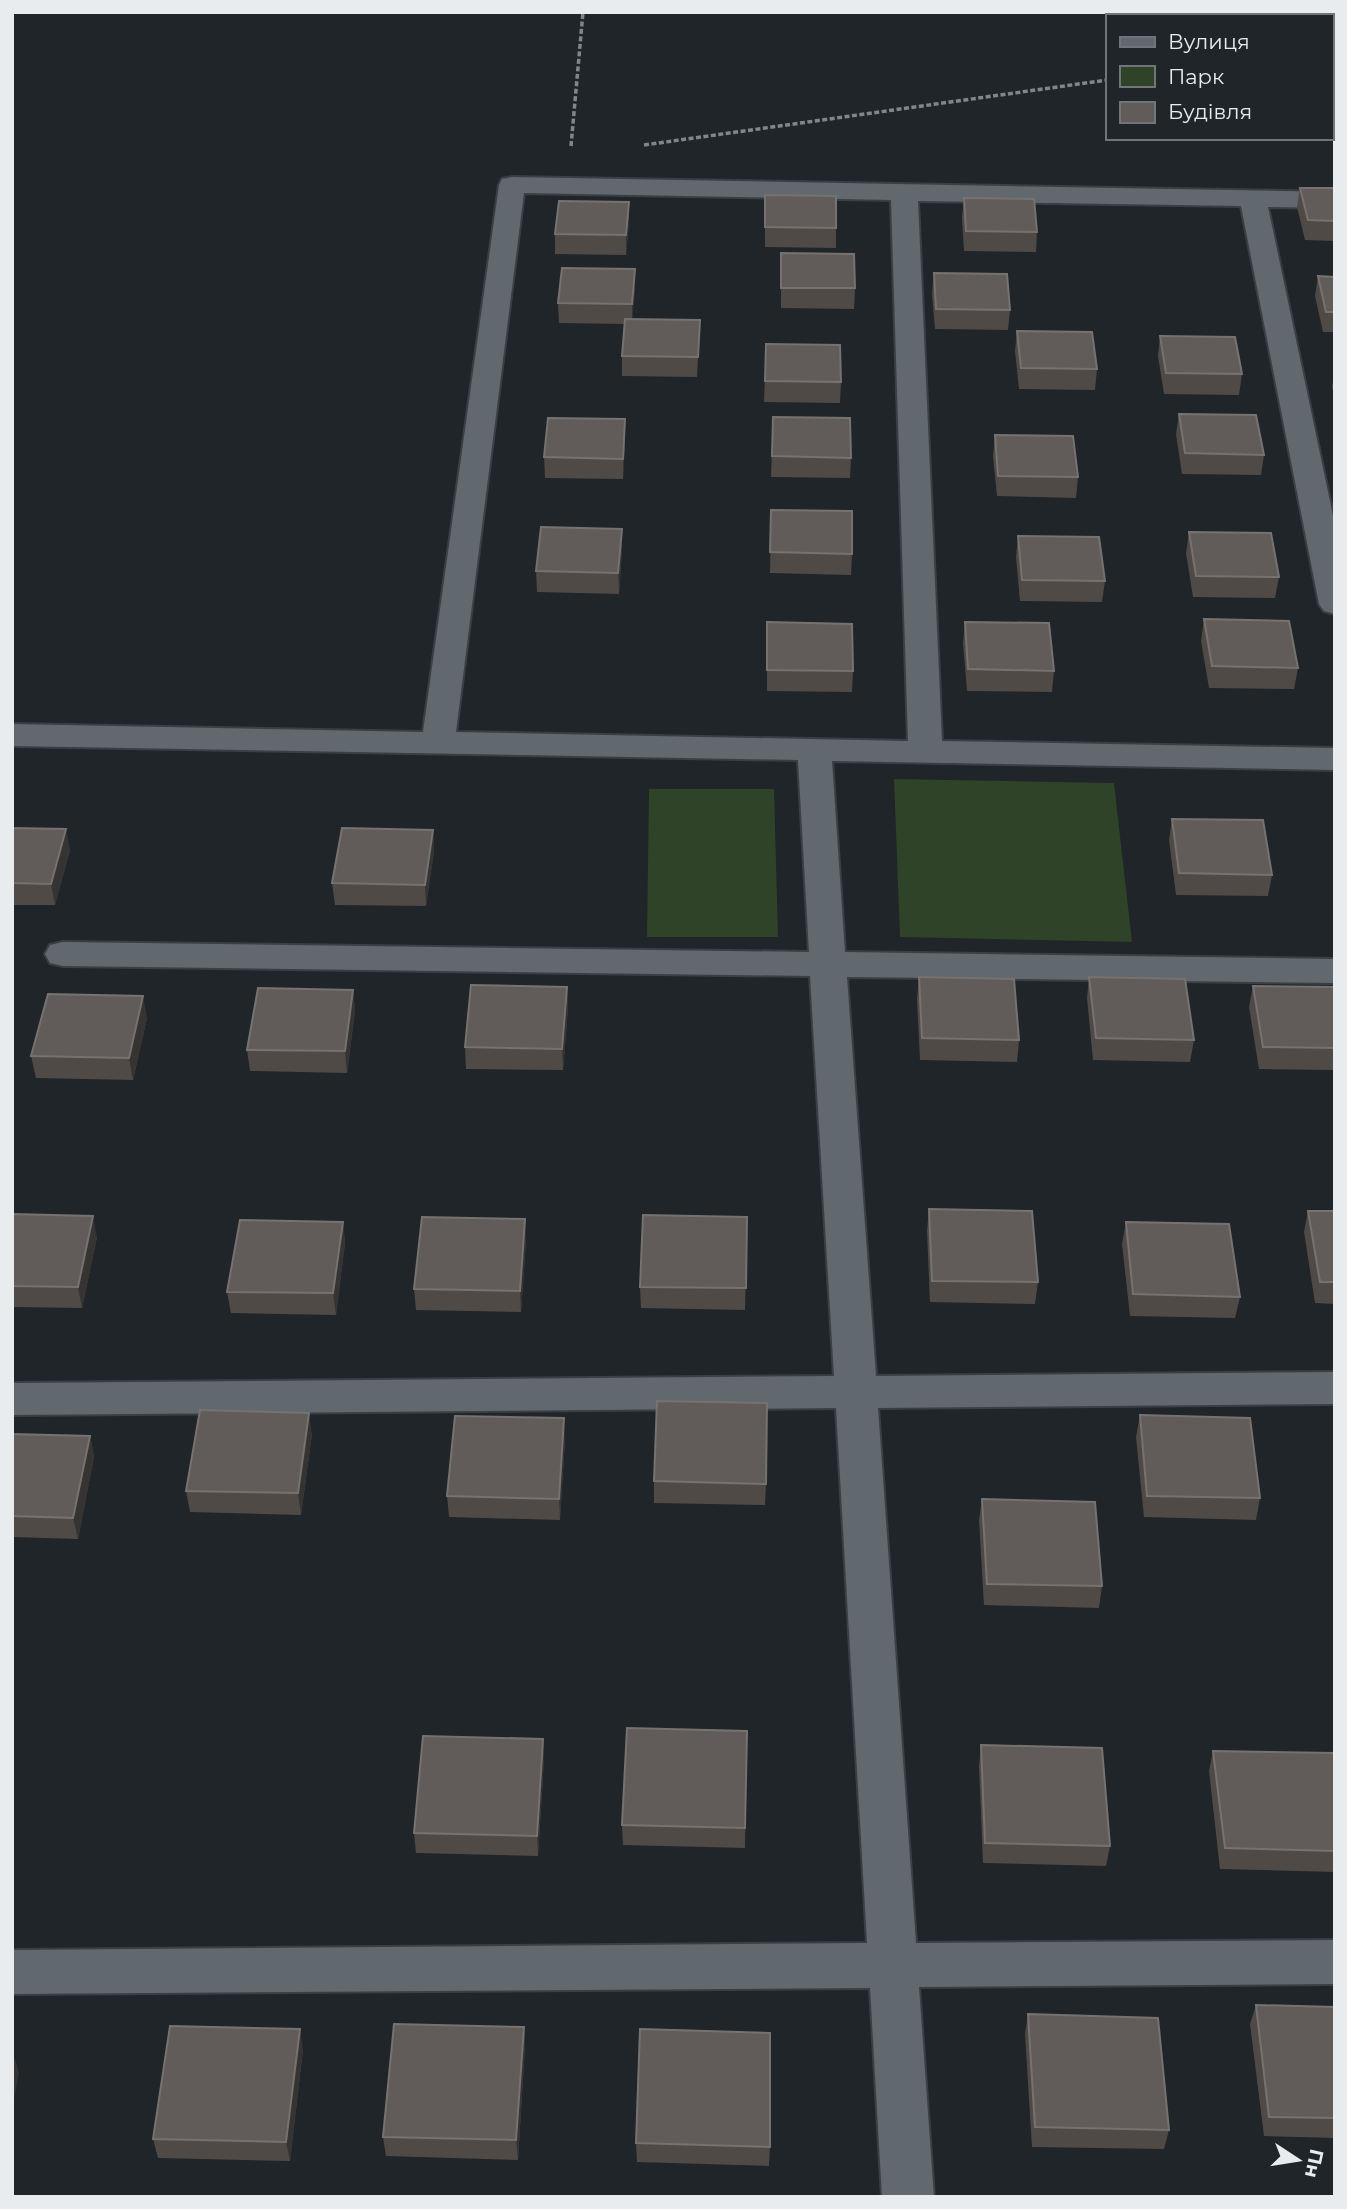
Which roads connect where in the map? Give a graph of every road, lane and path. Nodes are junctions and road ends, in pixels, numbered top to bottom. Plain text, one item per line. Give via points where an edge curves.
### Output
1 (583, 12) edge
2 (1106, 80) edge
3 (639, 145) dead end
4 (566, 185) junction
5 (904, 192) junction
6 (1253, 198) junction
7 (1335, 200) edge
8 (1335, 604) edge
9 (12, 735) edge
10 (438, 743) junction
11 (814, 749) junction
12 (925, 751) junction
13 (1335, 758) edge
14 (63, 954) dead end
15 (829, 964) junction
16 (1335, 971) edge
17 (1335, 1388) edge
18 (856, 1392) junction
19 (12, 1399) edge
20 (1335, 1962) edge
21 (893, 1964) junction
22 (12, 1972) edge
23 (908, 2197) edge

1 - 4 path
2 - 3 path
4 - 5 street
4 - 10 street via 512,184
5 - 6 street
5 - 12 street
6 - 7 street
6 - 8 street
9 - 10 street
10 - 11 street
11 - 12 street
11 - 15 street
12 - 13 street
14 - 15 street
15 - 16 street
15 - 18 street
17 - 18 street
18 - 19 street
18 - 21 street
20 - 21 street
21 - 22 street
21 - 23 street

